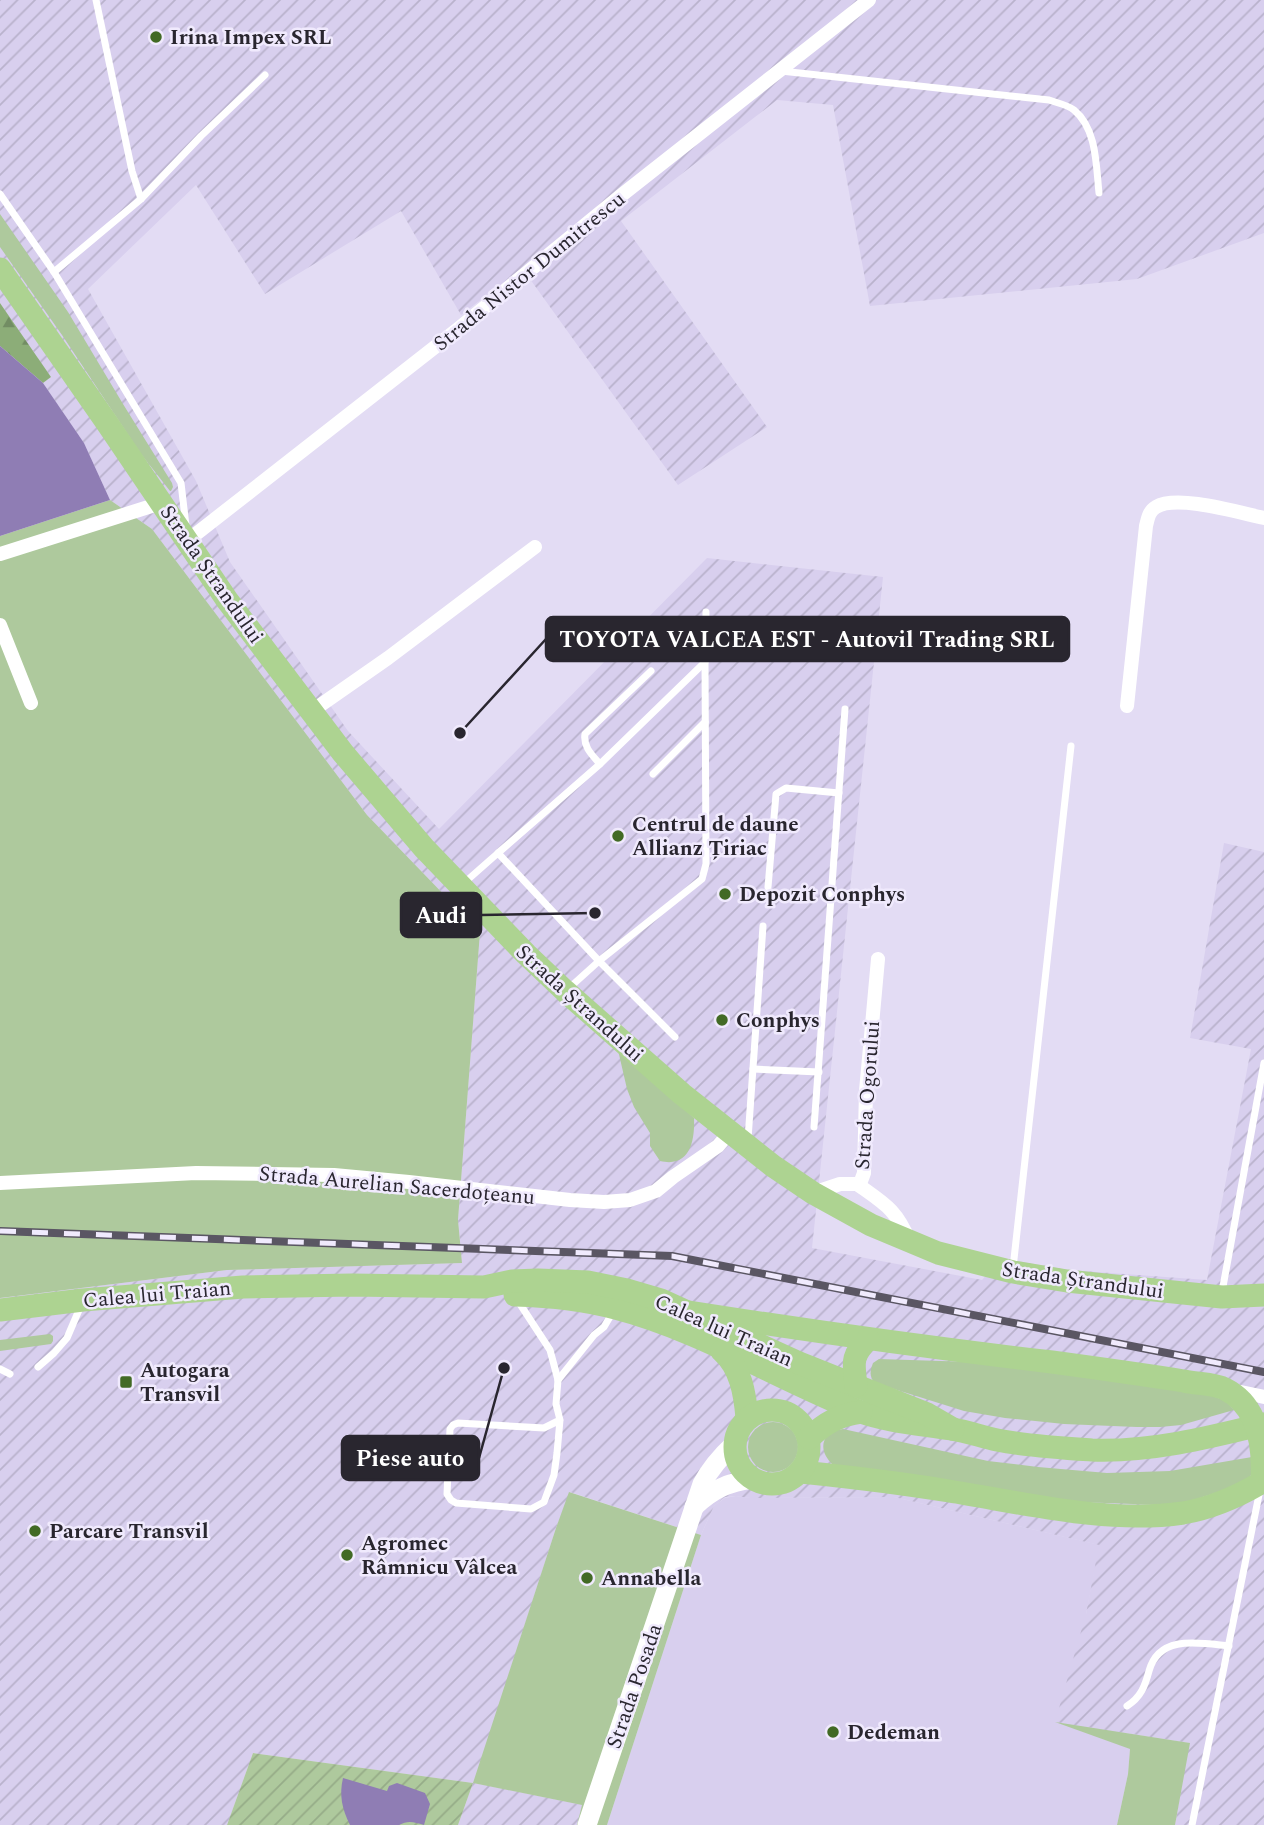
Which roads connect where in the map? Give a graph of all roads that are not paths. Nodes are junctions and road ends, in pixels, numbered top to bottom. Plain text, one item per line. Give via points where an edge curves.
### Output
1 (96, 0) edge
2 (869, 0) edge
3 (780, 71) junction
4 (265, 75) dead end
5 (1099, 192) dead end
6 (0, 194) edge
7 (141, 200) junction
8 (0, 270) edge
9 (54, 272) junction
10 (162, 503) junction
11 (1264, 518) edge
12 (187, 541) junction
13 (535, 547) dead end
14 (0, 554) edge
15 (706, 612) dead end
16 (0, 625) edge
17 (705, 662) junction
18 (651, 671) dead end
19 (31, 703) dead end
20 (1127, 706) dead end
21 (845, 709) dead end
22 (312, 711) junction
23 (705, 722) junction
24 (1072, 746) dead end
25 (600, 764) junction
26 (653, 774) dead end
27 (839, 793) junction
28 (498, 853) junction
29 (460, 887) junction
30 (768, 887) dead end
31 (763, 926) dead end
32 (878, 959) dead end
33 (599, 961) junction
34 (565, 991) junction
35 (676, 1037) dead end
36 (1264, 1063) edge
37 (753, 1069) junction
38 (819, 1072) junction
39 (814, 1127) dead end
40 (739, 1139) junction
41 (0, 1183) edge
42 (857, 1184) junction
43 (813, 1193) junction
44 (911, 1243) junction
45 (1013, 1272) junction
46 (484, 1287) junction
47 (513, 1295) junction
48 (1264, 1296) edge
49 (1222, 1297) junction
50 (83, 1300) junction
51 (615, 1308) junction
52 (1264, 1309) edge
53 (0, 1310) edge
54 (689, 1312) junction
55 (868, 1339) junction
56 (717, 1346) junction
57 (38, 1367) dead end
58 (0, 1369) edge
59 (10, 1374) dead end
60 (558, 1380) junction
61 (856, 1386) junction
62 (1224, 1388) junction
63 (1264, 1397) edge
64 (861, 1412) junction
65 (747, 1418) junction
66 (560, 1420) junction
67 (1264, 1424) edge
68 (953, 1429) junction
69 (809, 1438) junction
70 (735, 1443) junction
71 (801, 1472) junction
72 (753, 1479) junction
73 (1263, 1481) edge
74 (694, 1508) junction
75 (1228, 1646) junction
76 (1127, 1706) dead end
77 (587, 1825) edge
78 (1192, 1825) edge

1 - 7 lane
2 - 3 street, Strada Nistor Dumitrescu
3 - 5 lane via 1049,100 1072,108 1085,122 1095,149
3 - 12 street, Strada Nistor Dumitrescu
4 - 7 lane
6 - 9 lane
7 - 9 lane
8 - 10 main road, Strada Ștrandului
9 - 12 lane via 181,483
10 - 12 main road, Strada Ștrandului
10 - 14 street
11 - 20 street via 1193,503 1169,503 1149,514
12 - 22 main road, Strada Ștrandului
13 - 22 street
15 - 17 lane
16 - 19 street
17 - 23 lane
17 - 25 lane
18 - 25 lane via 585,734 588,750
21 - 27 lane
22 - 29 main road, Strada Ștrandului
23 - 26 lane
23 - 33 lane via 704,874
24 - 45 lane
25 - 28 lane
27 - 30 lane via 786,788 776,794
27 - 38 lane
28 - 29 lane
28 - 33 lane
29 - 34 main road, Strada Ștrandului
31 - 37 lane
32 - 42 street, Strada Ogorului via 864,1173
33 - 34 lane
33 - 35 lane
34 - 40 main road, Strada Ștrandului
36 - 49 lane
37 - 38 lane
37 - 40 lane
38 - 39 lane
40 - 41 street, Strada Aurelian Sacerdoțeanu via 718,1146 656,1191 604,1202 334,1175 196,1173
40 - 43 main road, Strada Ștrandului
42 - 43 street, Strada Ogorului
42 - 44 street via 884,1202
43 - 44 main road, Strada Ștrandului
44 - 45 main road, Strada Ștrandului
45 - 49 main road, Strada Ștrandului
46 - 47 main road, Calea lui Traian
46 - 50 main road, Calea lui Traian via 243,1287
46 - 54 main road, Calea lui Traian via 538,1280 588,1282 662,1300
47 - 51 main road, Calea lui Traian
47 - 60 lane via 550,1350
48 - 49 main road, Strada Ștrandului
49 - 52 main road
50 - 53 main road, Calea lui Traian
50 - 57 lane via 66,1338
51 - 56 main road, Calea lui Traian
51 - 60 lane
54 - 55 main road
54 - 61 main road, Calea lui Traian
55 - 61 main road via 854,1357
55 - 62 main road
56 - 64 main road, Calea lui Traian
56 - 65 main road via 736,1369
58 - 59 lane
60 - 66 lane
61 - 68 main road, Calea lui Traian
62 - 63 street
62 - 73 main road via 1254,1419 1263,1454
64 - 68 main road, Calea lui Traian
64 - 69 main road via 837,1417
65 - 69 main road via 771,1409 784,1411 804,1426
65 - 70 main road
66 - 66 lane via 554,1475 544,1502 531,1509 450,1500 453,1425 544,1428
67 - 68 main road, Calea lui Traian via 1173,1445 1093,1450 999,1440
69 - 71 main road via 809,1456
70 - 72 main road via 738,1464
70 - 74 street, Strada Posada via 710,1469
71 - 72 main road via 773,1485
71 - 73 main road via 1122,1515 1183,1513 1240,1495
72 - 74 street via 722,1486
73 - 75 lane
74 - 77 street, Strada Posada
75 - 76 lane via 1170,1645 1151,1663 1144,1689
75 - 78 lane

